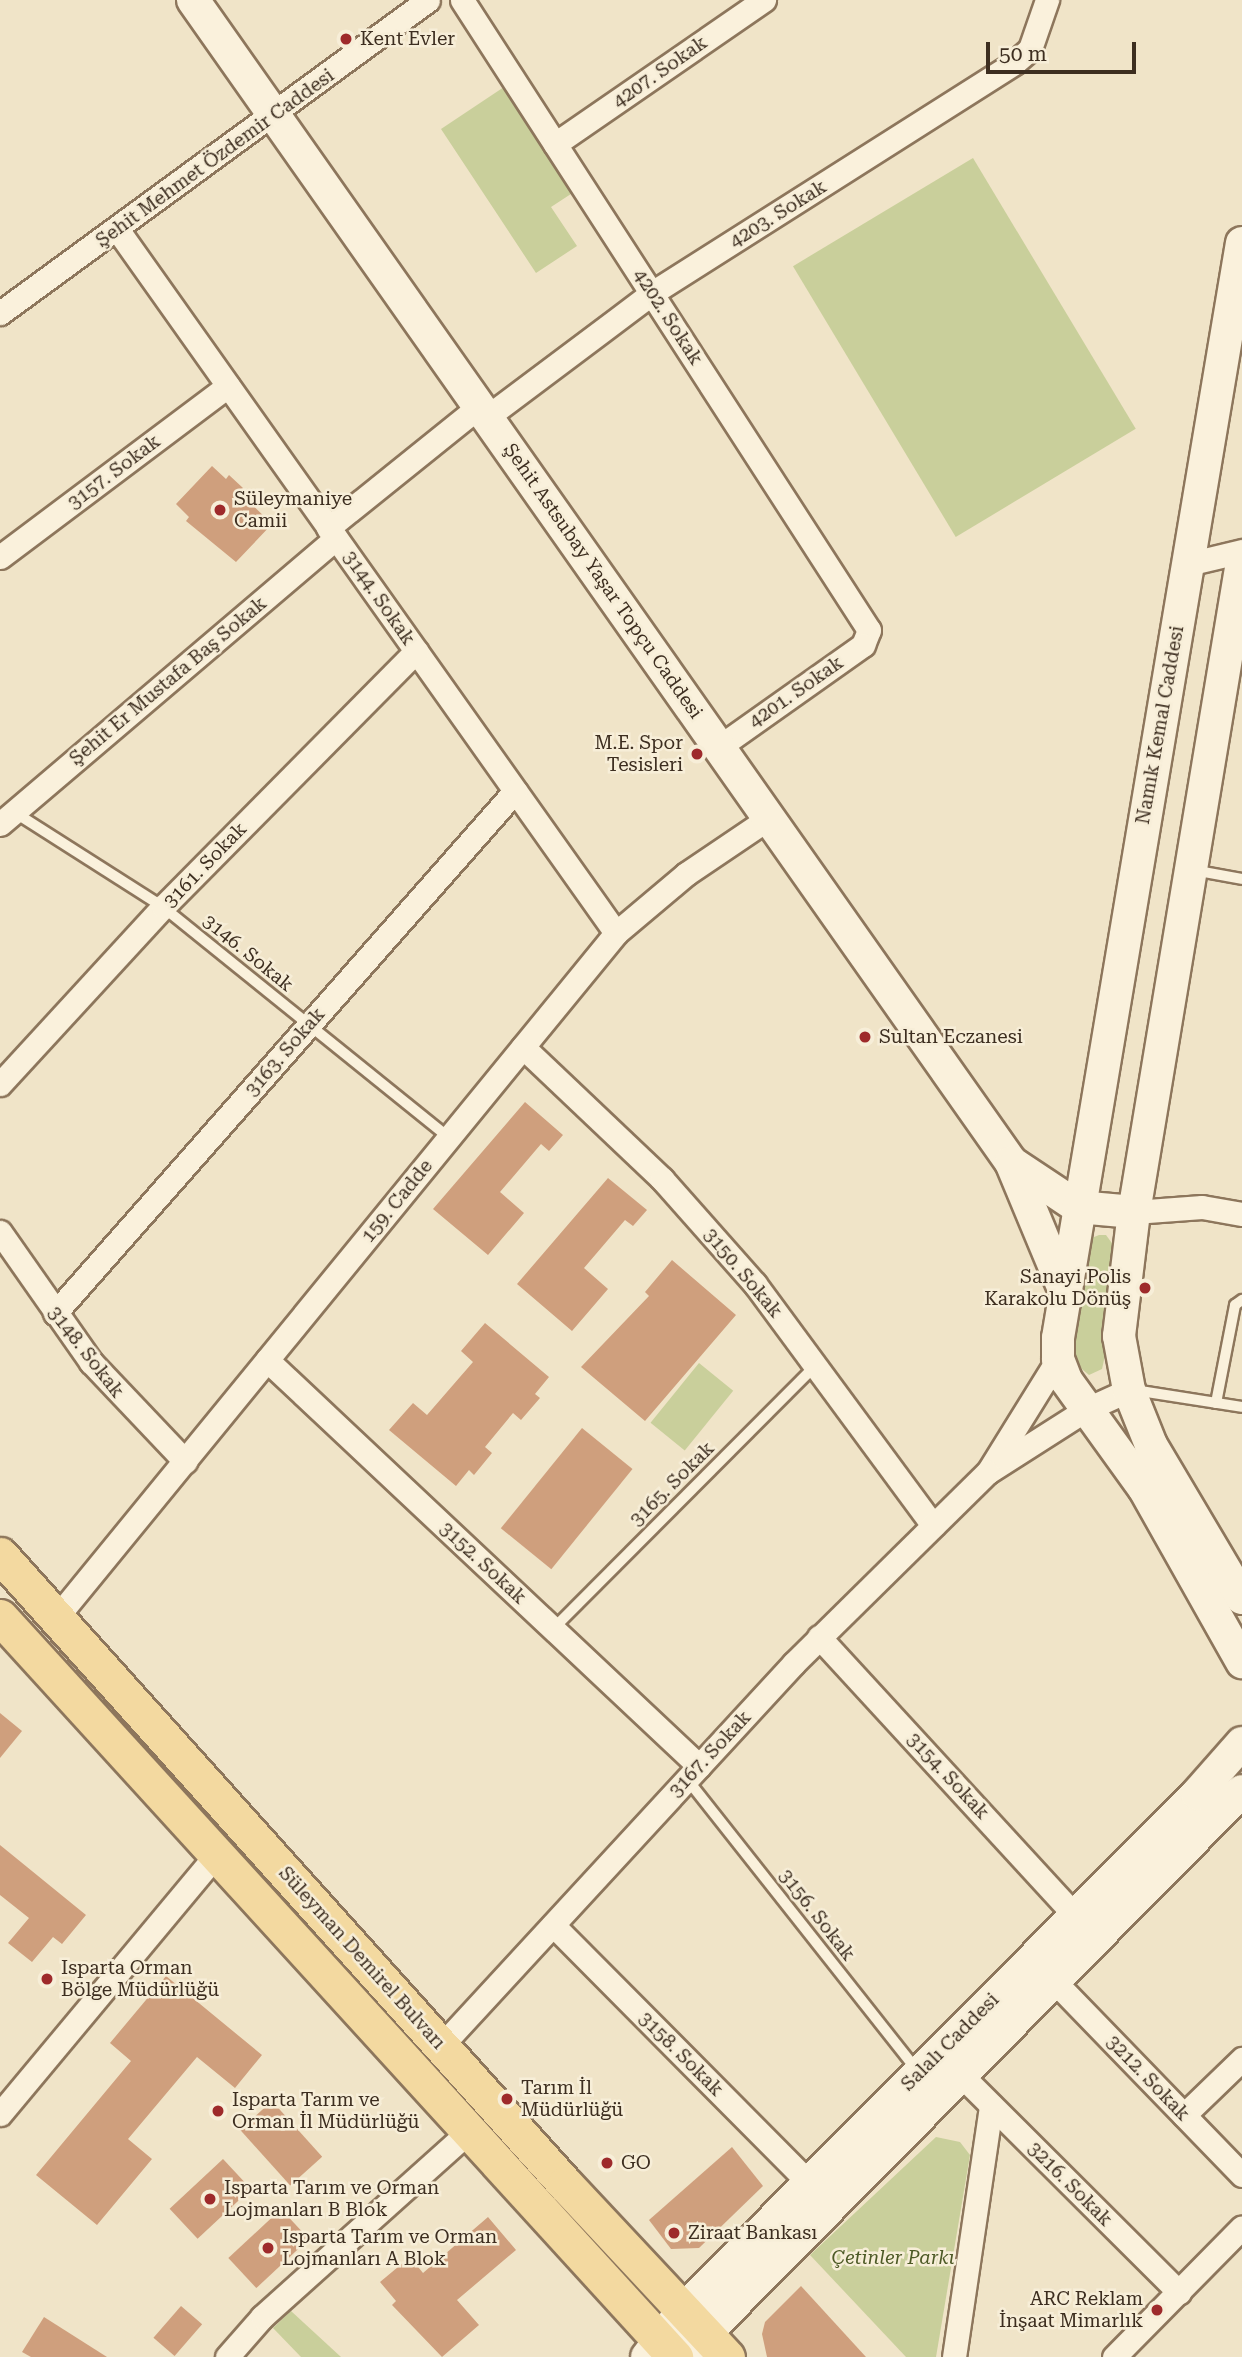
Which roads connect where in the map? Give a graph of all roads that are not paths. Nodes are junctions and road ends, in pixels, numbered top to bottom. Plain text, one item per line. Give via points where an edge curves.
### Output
1 (193, 0) edge
2 (428, 0) edge
3 (462, 0) edge
4 (764, 0) edge
5 (1047, 0) edge
6 (276, 116) junction
7 (555, 144) junction
8 (117, 229) junction
9 (1242, 243) edge
10 (652, 293) junction
11 (0, 313) edge
12 (228, 386) junction
13 (484, 411) junction
14 (332, 533) junction
15 (1242, 551) edge
16 (0, 558) edge
17 (1242, 562) edge
18 (1188, 564) junction
19 (870, 636) joint
20 (415, 651) junction
21 (719, 747) junction
22 (515, 791) junction
23 (7, 818) edge
24 (769, 818) junction
25 (1190, 869) junction
26 (1242, 879) edge
27 (163, 907) junction
28 (616, 933) junction
29 (309, 1025) junction
30 (523, 1047) junction
31 (0, 1084) edge
32 (449, 1138) junction
33 (1011, 1162) junction
34 (1078, 1207) junction
35 (1134, 1212) junction
36 (1242, 1214) edge
37 (0, 1232) edge
38 (1063, 1287) junction
39 (1240, 1300) edge
40 (55, 1313) junction
41 (1058, 1359) junction
42 (267, 1360) junction
43 (816, 1365) junction
44 (1129, 1391) junction
45 (1216, 1403) junction
46 (1242, 1407) edge
47 (1087, 1409) junction
48 (185, 1461) junction
49 (988, 1472) junction
50 (933, 1525) junction
51 (0, 1555) edge
52 (1242, 1598) edge
53 (0, 1617) edge
54 (56, 1618) junction
55 (553, 1629) junction
56 (819, 1637) junction
57 (1242, 1662) edge
58 (1242, 1743) edge
59 (693, 1773) junction
60 (1242, 1791) edge
61 (215, 1856) junction
62 (1076, 1916) junction
63 (553, 1925) junction
64 (1054, 1981) junction
65 (441, 2046) junction
66 (1242, 2059) edge
67 (919, 2073) junction
68 (961, 2075) junction
69 (991, 2106) junction
70 (0, 2114) edge
71 (1184, 2115) junction
72 (467, 2133) junction
73 (1242, 2175) edge
74 (809, 2183) junction
75 (1242, 2227) edge
76 (1179, 2292) junction
77 (682, 2345) edge
78 (227, 2357) edge
79 (954, 2357) edge
80 (1114, 2357) edge

1 - 6 street, Şehit Astsubay Yaşar Topçu Caddesi
2 - 6 street, Şehit Mehmet Özdemir Caddesi
3 - 7 street, 4202. Sokak
4 - 7 street, 4207. Sokak
5 - 10 street, 4203. Sokak via 1030,49 1003,71
6 - 8 street, Şehit Mehmet Özdemir Caddesi
6 - 13 street, Şehit Astsubay Yaşar Topçu Caddesi
7 - 10 street, 4202. Sokak
8 - 11 street, Şehit Mehmet Özdemir Caddesi
8 - 12 street, 3144. Sokak
9 - 18 street, Namık Kemal Caddesi
10 - 13 street, 4203. Sokak
10 - 19 street, 4202. Sokak
12 - 14 street, 3144. Sokak
12 - 16 street, 3157. Sokak
13 - 14 street, Şehit Er Mustafa Baş Sokak
13 - 21 street, Şehit Astsubay Yaşar Topçu Caddesi
14 - 20 street, 3144. Sokak
14 - 23 street, Şehit Er Mustafa Baş Sokak
15 - 18 street
17 - 25 street
18 - 34 street, Namık Kemal Caddesi
19 - 21 street, 4201. Sokak
20 - 22 street, 3144. Sokak
20 - 27 street, 3161. Sokak
21 - 24 street, Şehit Astsubay Yaşar Topçu Caddesi
22 - 28 street, 3144. Sokak
22 - 29 street, 3163. Sokak
23 - 27 lane, 3146. Sokak
24 - 28 street, 159. Cadde via 686,874
24 - 33 street, Şehit Astsubay Yaşar Topçu Caddesi
25 - 26 lane
25 - 35 street
27 - 29 lane, 3146. Sokak
27 - 31 street, 3161. Sokak
28 - 30 street, 159. Cadde
29 - 32 lane, 3146. Sokak
29 - 40 street, 3163. Sokak
30 - 32 street, 159. Cadde
30 - 43 street, 3150. Sokak via 687,1206
32 - 42 street, 159. Cadde
33 - 34 street, Şehit Astsubay Yaşar Topçu Caddesi
33 - 38 street, Şehit Astsubay Yaşar Topçu Caddesi
34 - 35 street, Şehit Astsubay Yaşar Topçu Caddesi
34 - 38 street, Şehit Astsubay Yaşar Topçu Caddesi
35 - 36 street via 1202,1207
35 - 44 street via 1119,1336
37 - 40 street, 3148. Sokak
38 - 41 street, Şehit Astsubay Yaşar Topçu Caddesi
39 - 45 lane
40 - 48 street, 3148. Sokak via 111,1386
41 - 47 street via 1066,1380
41 - 49 street, 3167. Sokak
42 - 48 street, 159. Cadde
42 - 55 street, 3152. Sokak
43 - 50 street, 3150. Sokak
43 - 55 lane, 3165. Sokak
44 - 45 lane
44 - 47 street, 3167. Sokak
44 - 52 street via 1156,1453
45 - 46 lane
47 - 49 street, 3167. Sokak
47 - 57 street via 1144,1488
48 - 54 street, 159. Cadde
49 - 50 street, 3167. Sokak
50 - 56 street, 3167. Sokak
51 - 54 main road, Süleyman Demirel Bulvarı
53 - 61 main road
54 - 65 main road, Süleyman Demirel Bulvarı
55 - 59 street, 3152. Sokak
56 - 59 street, 3167. Sokak
56 - 62 street, 3154. Sokak
58 - 62 street, Salalı Caddesi
59 - 63 street, 3167. Sokak
59 - 67 lane, 3156. Sokak
60 - 64 street, Salalı Caddesi
61 - 70 street
61 - 72 main road
62 - 67 street, Salalı Caddesi
63 - 65 street, 3167. Sokak
63 - 74 street, 3158. Sokak
64 - 68 street, Salalı Caddesi
64 - 71 street, 3212. Sokak
65 - 77 main road, Süleyman Demirel Bulvarı
66 - 71 street
67 - 74 street, Salalı Caddesi
68 - 69 street, 3216. Sokak
68 - 77 street, Salalı Caddesi
69 - 76 street, 3216. Sokak
69 - 79 street
71 - 73 street, 3212. Sokak
72 - 77 main road
72 - 78 street via 262,2318
74 - 77 street, Salalı Caddesi
75 - 76 street
76 - 80 street

